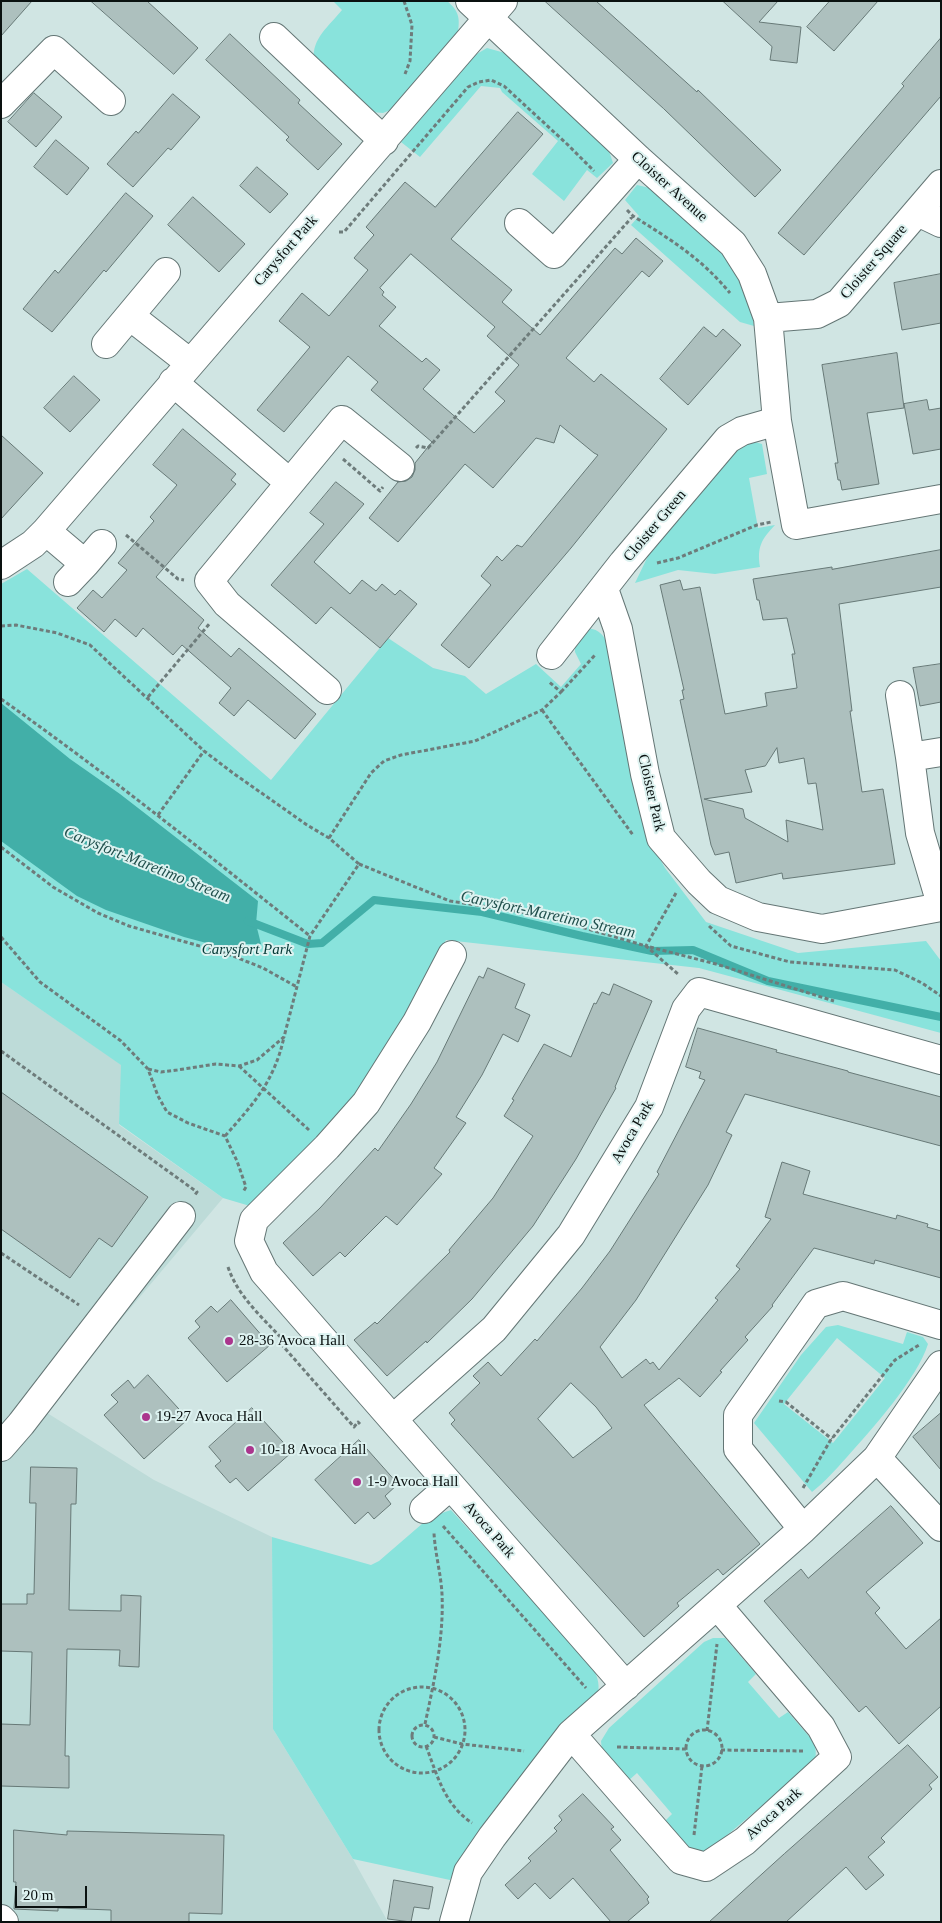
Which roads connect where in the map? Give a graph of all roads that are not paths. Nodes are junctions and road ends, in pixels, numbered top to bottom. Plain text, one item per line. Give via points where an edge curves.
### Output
1 (487, 7) edge
2 (274, 37) dead end
3 (111, 101) dead end
4 (1, 104) edge
5 (384, 141) junction
6 (638, 159) junction
7 (941, 184) edge
8 (929, 217) edge
9 (518, 222) dead end
10 (166, 272) dead end
11 (130, 316) junction
12 (768, 318) junction
13 (106, 344) dead end
14 (181, 373) junction
15 (777, 421) junction
16 (400, 467) road end
17 (290, 483) junction
18 (941, 499) edge
19 (46, 531) junction
20 (102, 544) road end
21 (1, 565) edge
22 (604, 589) junction
23 (550, 655) road end
24 (327, 690) dead end
25 (900, 695) dead end
26 (941, 752) edge
27 (910, 757) junction
28 (941, 906) edge
29 (452, 955) dead end
30 (941, 1060) edge
31 (181, 1216) road end
32 (938, 1324) edge
33 (941, 1365) edge
34 (393, 1419) junction
35 (1, 1447) edge
36 (877, 1458) junction
37 (450, 1486) junction
38 (430, 1512) road end
39 (796, 1519) junction
40 (941, 1527) edge
41 (725, 1614) junction
42 (626, 1686) junction
43 (571, 1734) junction
44 (1, 1919) edge
45 (4, 1922) edge
46 (454, 1922) edge

1 - 5 street, Carysfort Park
1 - 6 street, Cloister Avenue
2 - 5 street
3 - 4 street via 54,50
5 - 14 street, Carysfort Park
6 - 9 street via 554,254
6 - 12 street, Cloister Avenue via 732,244 752,274
7 - 8 street, Cloister Square
8 - 12 street, Cloister Square via 839,303 817,314
10 - 11 street
11 - 13 street
11 - 14 street
12 - 15 street, Cloister Avenue
14 - 17 street
14 - 19 street, Carysfort Park
15 - 18 street via 796,525
15 - 22 street, Cloister Green via 742,431 728,440 622,563
16 - 17 street via 342,420
17 - 24 street via 209,582 227,604
19 - 20 street via 76,573
19 - 21 street, Carysfort Park via 33,544
22 - 23 street, Cloister Green
22 - 28 street, Cloister Park via 618,629 645,774 661,838 691,891 758,917 822,930
25 - 27 street
26 - 27 street
27 - 28 street via 920,833
29 - 34 street, Avoca Park via 417,1022 366,1103 254,1220 248,1241 264,1272
30 - 34 street, Avoca Park via 698,992 686,1009 649,1107 571,1235 494,1329
31 - 35 street
32 - 39 street via 843,1296 816,1304 738,1415 738,1449
33 - 36 street
34 - 37 street, Avoca Park
36 - 39 street
36 - 40 street
37 - 38 street
37 - 42 street, Avoca Park
39 - 41 street
41 - 42 street
41 - 43 street, Avoca Park via 822,1727 837,1756 745,1841 706,1866 681,1860
42 - 43 street
43 - 46 street via 468,1872
44 - 45 street

